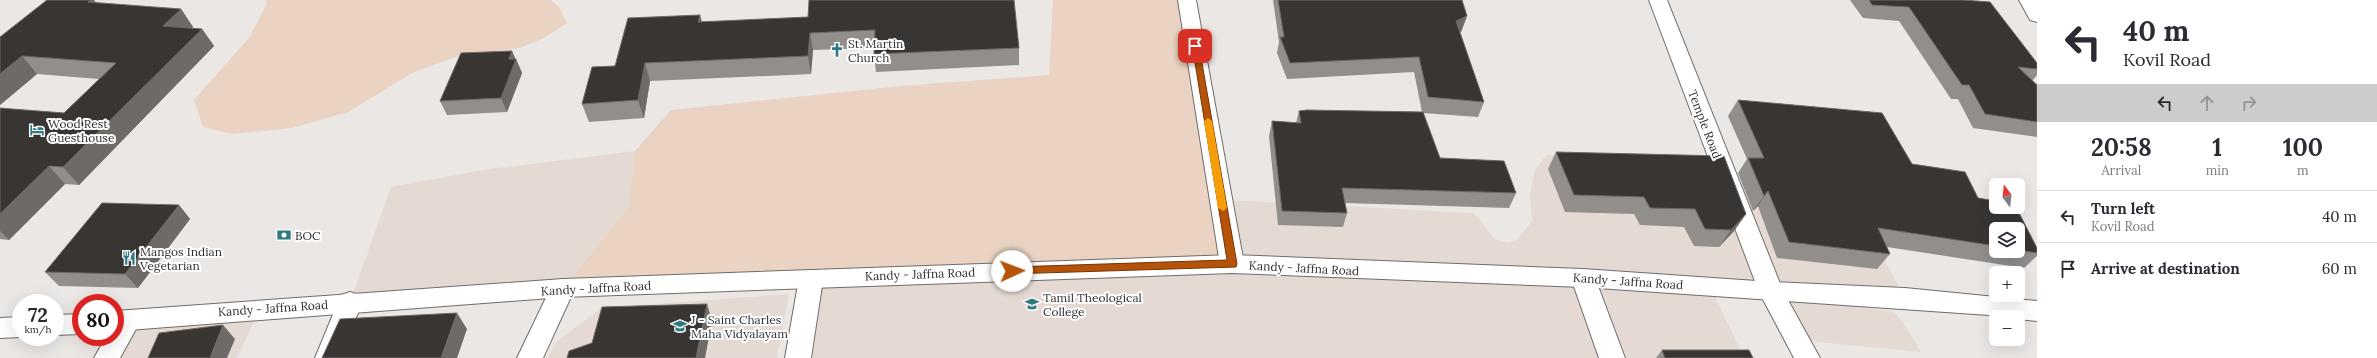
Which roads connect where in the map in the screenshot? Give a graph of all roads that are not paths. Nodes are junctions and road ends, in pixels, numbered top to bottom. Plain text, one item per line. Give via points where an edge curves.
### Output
1 (1187, 0) edge
2 (1658, 0) edge
3 (2028, 0) edge
4 (2037, 16) edge
5 (1232, 264) junction
6 (1583, 278) junction
7 (811, 279) junction
8 (564, 288) junction
9 (1771, 292) junction
10 (350, 302) junction
11 (2037, 311) edge
12 (124, 321) edge
13 (12, 327) edge
14 (0, 328) edge
15 (112, 346) edge
16 (107, 358) edge
17 (328, 358) edge
18 (530, 358) edge
19 (798, 358) edge
20 (1612, 358) edge
21 (1807, 358) edge

1 - 5 main road
2 - 9 main road, Temple Road
3 - 4 main road
5 - 6 main road, Kandy - Jaffna Road
5 - 7 main road, Kandy - Jaffna Road
6 - 9 main road, Kandy - Jaffna Road
6 - 20 main road
7 - 8 main road, Kandy - Jaffna Road
7 - 19 main road
8 - 10 main road, Kandy - Jaffna Road
8 - 18 main road
9 - 11 main road, Kandy - Jaffna Road via 1905,298
9 - 21 main road, Temple Road
10 - 12 main road, Kandy - Jaffna Road
10 - 17 main road
13 - 14 main road
15 - 16 main road

